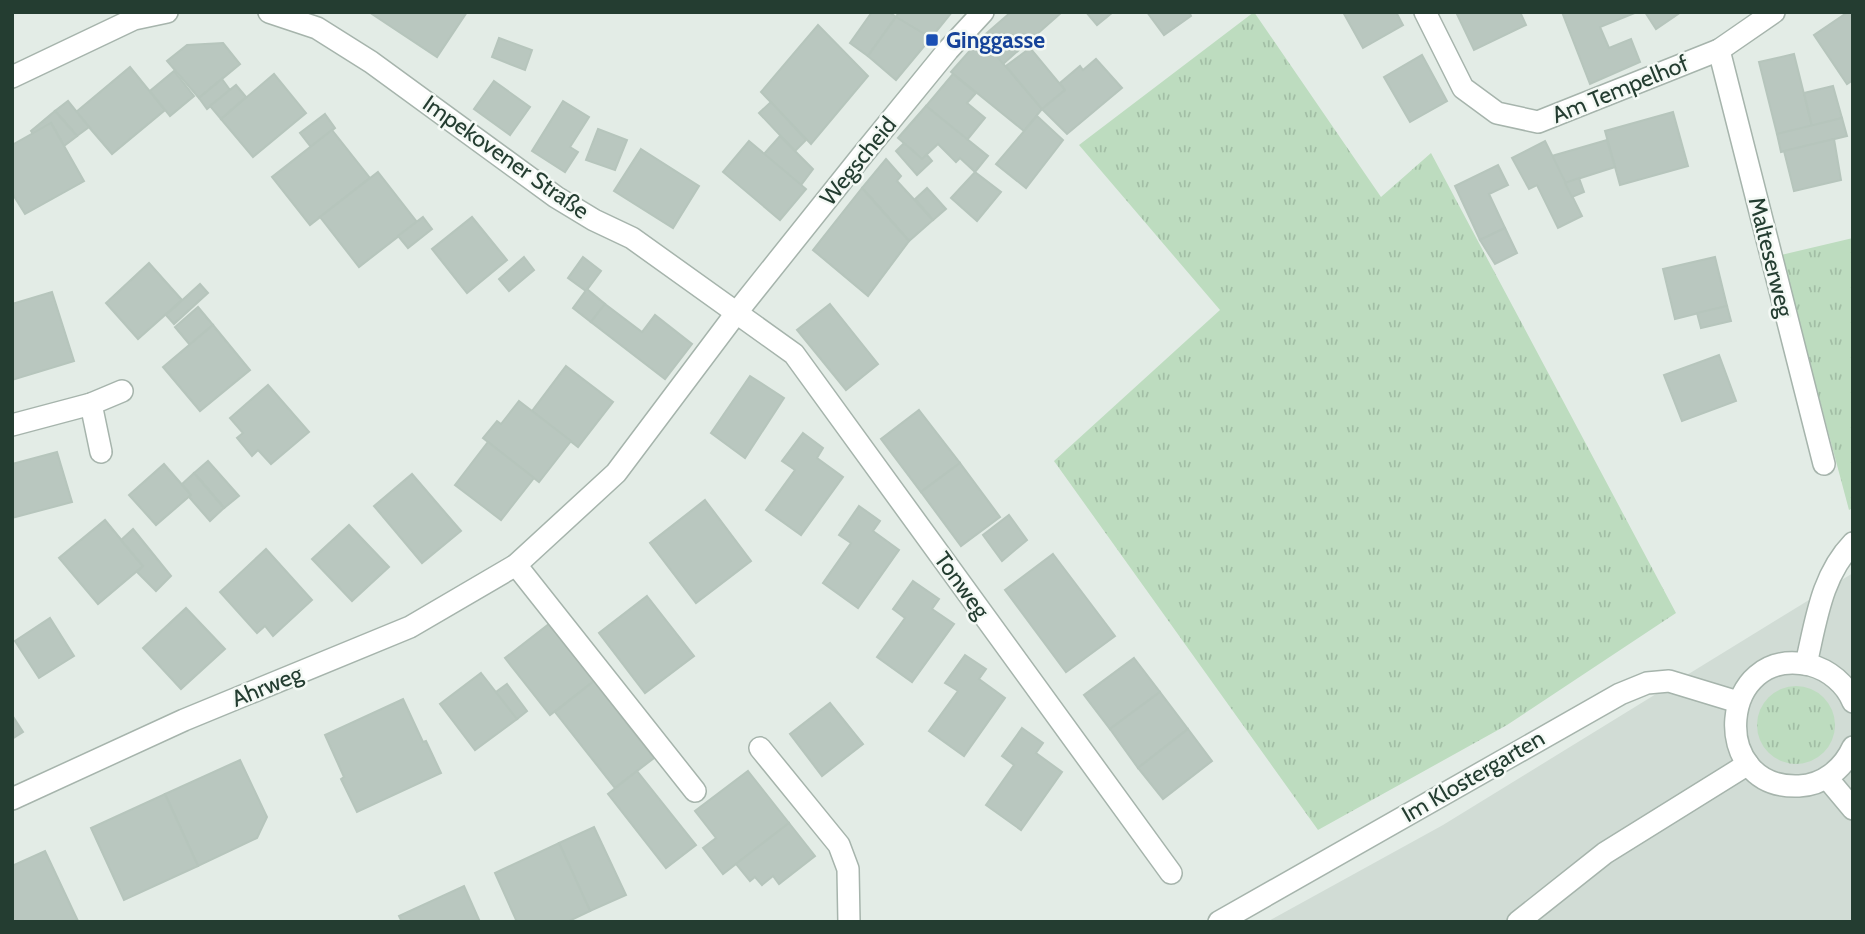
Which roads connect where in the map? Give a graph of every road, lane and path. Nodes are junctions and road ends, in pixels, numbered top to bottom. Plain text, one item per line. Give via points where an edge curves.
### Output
1 (167, 12) edge
2 (269, 12) edge
3 (983, 12) edge
4 (1425, 12) edge
5 (1774, 12) edge
6 (1719, 50) junction
7 (12, 77) edge
8 (737, 312) junction
9 (122, 391) dead end
10 (92, 404) junction
11 (12, 425) edge
12 (101, 452) dead end
13 (1824, 464) dead end
14 (1853, 543) edge
15 (516, 565) junction
16 (1805, 664) junction
17 (1738, 702) junction
18 (1853, 702) edge
19 (1853, 747) edge
20 (760, 748) dead end
21 (1748, 764) junction
22 (1826, 778) junction
23 (695, 791) dead end
24 (12, 799) edge
25 (1853, 809) edge
26 (1171, 873) dead end
27 (849, 922) edge
28 (1219, 922) edge
29 (1518, 922) edge

1 - 7 street via 134,19
2 - 8 street, Impekovener Straße via 317,28 371,62 556,197 632,238
3 - 8 street, Wegscheid
4 - 6 street, Am Tempelhof via 1463,88 1497,113 1538,121
5 - 6 street, Am Tempelhof
6 - 13 street, Malteserweg
8 - 15 street, Ahrweg via 615,473
8 - 26 street, Tonweg via 794,354
9 - 10 street
10 - 11 street
10 - 12 street
14 - 16 street via 1824,589
15 - 23 street
15 - 24 street, Ahrweg via 410,627 184,720
16 - 17 street via 1769,669 1751,682
16 - 18 street via 1838,680
17 - 21 street via 1734,730
17 - 28 street, Im Klostergarten via 1669,681 1647,683 1620,694
19 - 22 street
20 - 27 street via 839,845 848,869
21 - 22 street via 1760,775 1787,786
21 - 29 street via 1605,853
22 - 25 street

